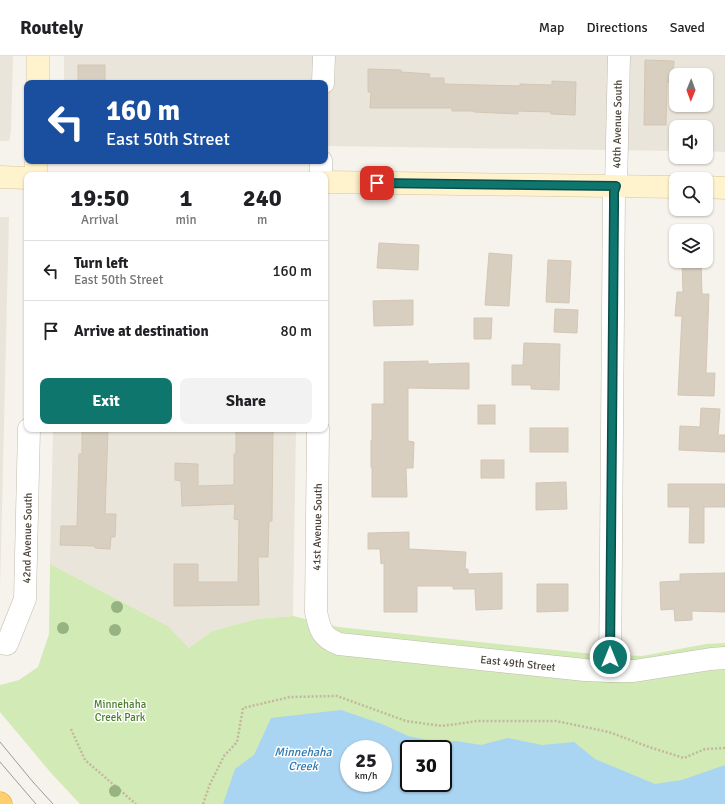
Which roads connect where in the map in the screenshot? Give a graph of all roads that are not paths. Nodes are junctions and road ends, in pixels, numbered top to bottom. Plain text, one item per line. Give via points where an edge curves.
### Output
1 (38, 56) edge
2 (324, 56) edge
3 (619, 56) edge
4 (38, 80) edge
5 (323, 80) edge
6 (0, 177) edge
7 (24, 178) edge
8 (328, 182) edge
9 (616, 186) junction
10 (669, 187) edge
11 (713, 187) edge
12 (725, 188) edge
13 (29, 432) edge
14 (318, 432) edge
15 (319, 624) joint
16 (3, 643) edge
17 (725, 658) edge
18 (610, 671) junction

1 - 4 street
2 - 5 street
3 - 9 street, 40th Avenue South
6 - 7 street
8 - 9 street
9 - 10 street
9 - 18 street, 40th Avenue South
11 - 12 street
13 - 16 street, 42nd Avenue South via 25,599
14 - 15 street, 41st Avenue South via 316,612
15 - 18 street, East 49th Street via 325,636 339,644
17 - 18 street, East 49th Street via 634,671

